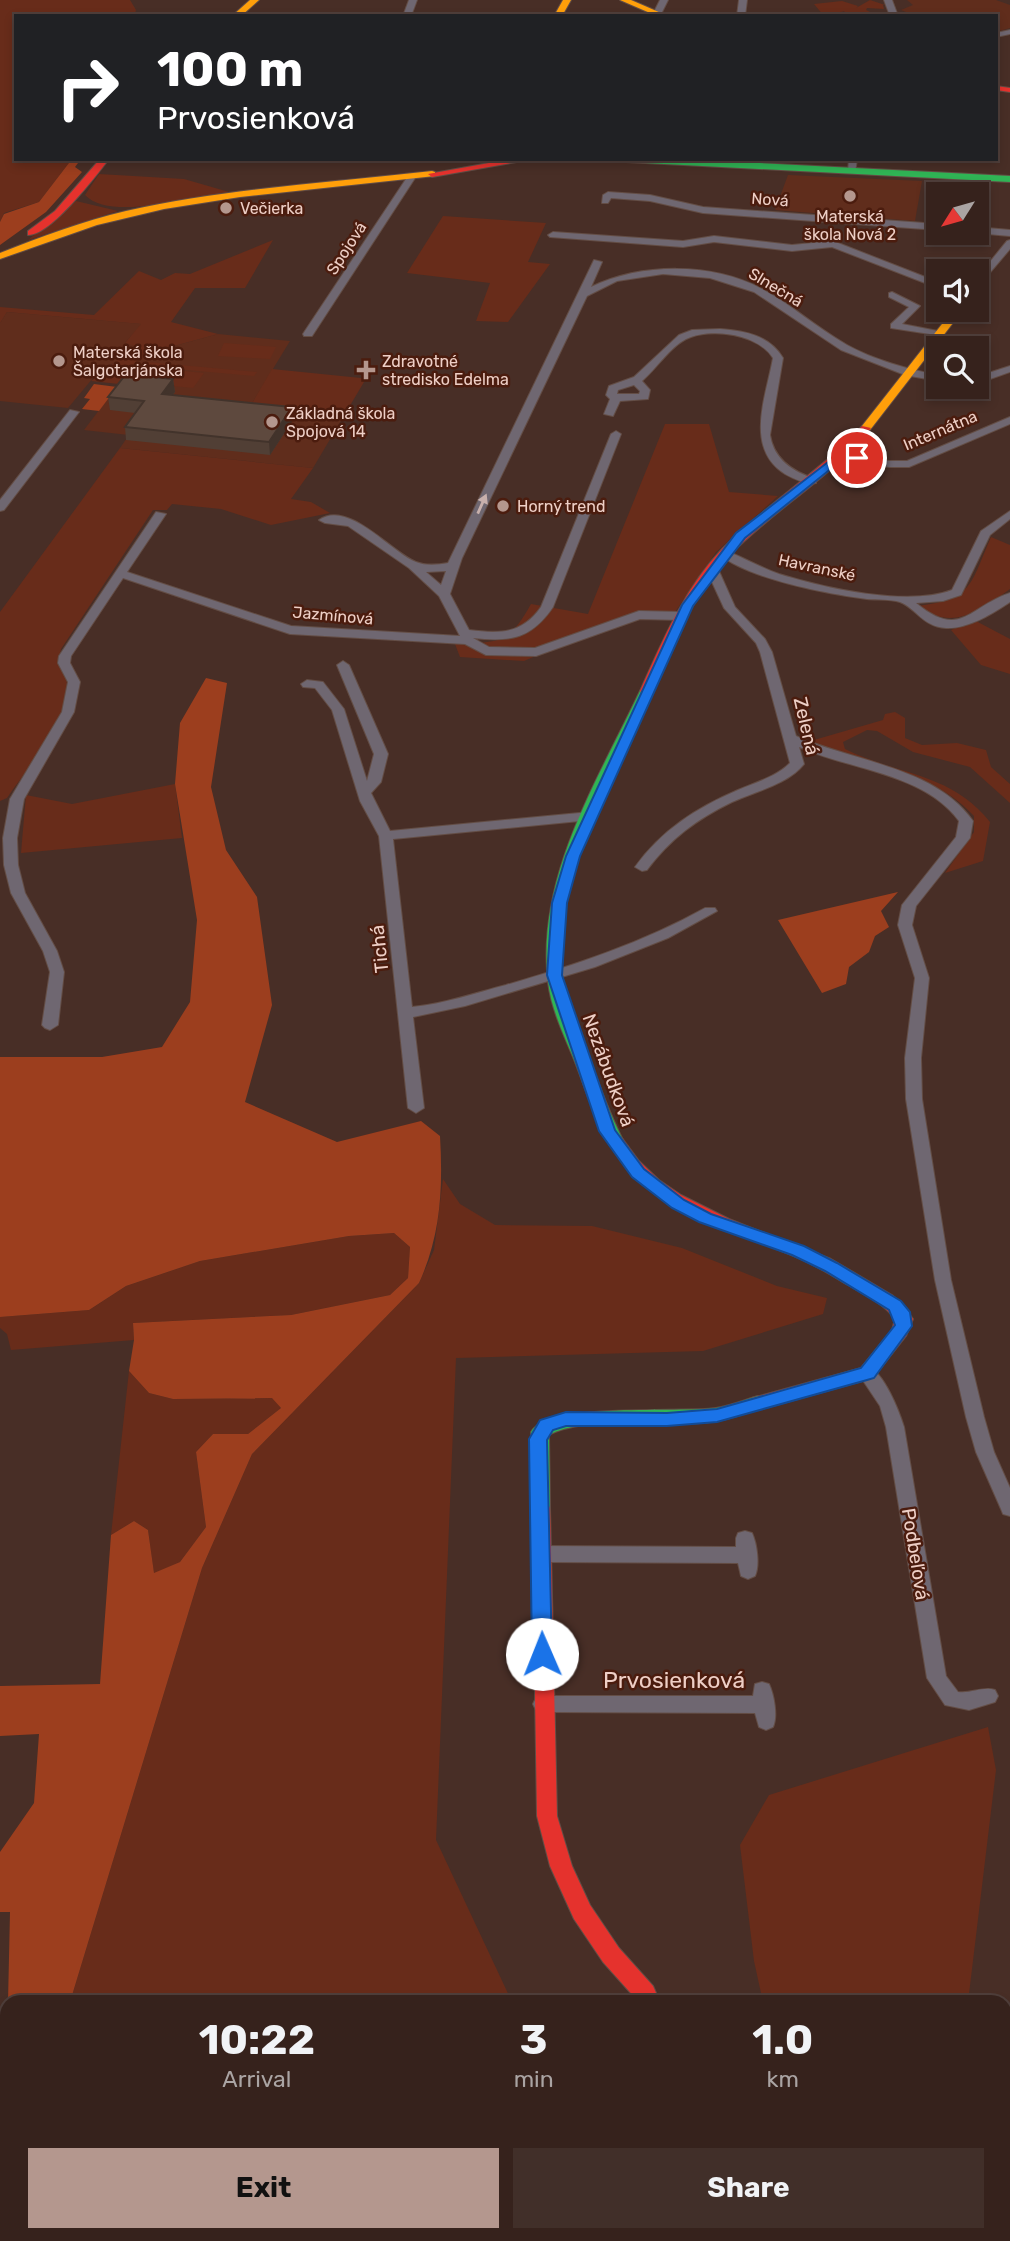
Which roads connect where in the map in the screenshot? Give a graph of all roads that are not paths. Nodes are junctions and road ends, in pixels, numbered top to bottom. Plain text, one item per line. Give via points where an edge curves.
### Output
1 (255, 0) edge
2 (624, 0) edge
3 (660, 11) edge
4 (238, 14) edge
5 (104, 161) edge
6 (508, 161) edge
7 (701, 161) edge
8 (476, 164) edge
9 (852, 165) edge
10 (411, 178) junction
11 (1010, 180) edge
12 (87, 200) junction
13 (606, 201) dead end
14 (154, 206) junction
15 (926, 227) edge
16 (989, 231) edge
17 (1010, 233) edge
18 (553, 235) dead end
19 (1010, 243) edge
20 (0, 255) edge
21 (989, 270) edge
22 (615, 279) junction
23 (926, 280) edge
24 (583, 294) junction
25 (892, 295) dead end
26 (948, 322) edge
27 (308, 334) dead end
28 (939, 334) junction
29 (1010, 369) edge
30 (909, 372) junction
31 (926, 376) edge
32 (989, 376) edge
33 (636, 381) junction
34 (616, 398) junction
35 (74, 412) dead end
36 (609, 414) dead end
37 (1010, 420) edge
38 (616, 434) dead end
39 (841, 455) junction
40 (812, 481) junction
41 (0, 508) edge
42 (160, 514) dead end
43 (1010, 514) edge
44 (325, 520) dead end
45 (725, 554) junction
46 (453, 566) junction
47 (415, 568) junction
48 (712, 569) junction
49 (120, 573) junction
50 (444, 594) junction
51 (1010, 597) edge
52 (906, 601) junction
53 (682, 616) junction
54 (466, 637) junction
55 (344, 665) dead end
56 (307, 684) dead end
57 (790, 738) junction
58 (364, 792) junction
59 (590, 816) junction
60 (386, 836) junction
61 (642, 867) dead end
62 (710, 911) dead end
63 (555, 975) junction
64 (404, 1013) junction
65 (50, 1025) dead end
66 (416, 1108) dead end
67 (867, 1373) junction
68 (1010, 1507) edge
69 (540, 1554) junction
70 (747, 1555) dead end
71 (988, 1696) dead end
72 (543, 1704) junction
73 (764, 1705) dead end
74 (645, 1993) dead end

1 - 4 street
2 - 3 street
5 - 12 street
6 - 8 street
7 - 9 street
8 - 10 street
9 - 11 street
10 - 14 street
10 - 27 street, Spojová
12 - 14 street via 126,208
12 - 20 street
13 - 15 street, Nová via 608,195 638,197 703,210
14 - 20 street via 75,225
16 - 17 street
18 - 23 street via 684,244 714,239 780,247 833,244
19 - 21 street
22 - 24 street, Slnečná
22 - 24 street, Slnečná via 595,267
22 - 30 street, Slnečná via 680,271 742,283 840,345
46 -> 24 street, Slnečná
25 - 28 street via 915,306 895,326
26 - 28 street
28 - 30 street
29 - 32 street, Internátna
30 - 31 street
30 - 39 street
33 - 34 street via 613,388 611,395
33 - 34 street via 645,390 644,397
33 - 40 street via 675,343 691,334 738,334 766,343 778,358 765,440 783,467
34 - 36 street
35 - 41 street
37 - 39 street, Internátna via 909,464
38 - 54 street via 537,623 510,635
39 - 40 street
40 - 45 street via 750,528
42 - 49 street
43 - 52 street, Havranské via 985,533 957,592 939,600
44 - 47 street via 350,523
45 - 48 street
45 - 52 street, Havranské via 777,577
46 - 47 street
46 - 50 street, Slnečná
47 - 50 street
48 - 53 street
48 - 57 street, Zelená via 730,608 766,652
49 - 54 street, Jazmínová via 290,629
49 - 65 street via 65,656 74,682 68,712 20,791 14,809 10,850 14,880 57,972
50 - 54 street
51 - 52 street, Havranské via 949,625 932,621
53 - 54 street via 639,615 528,653 486,651
53 - 59 street
55 - 58 street via 381,754 374,782
56 - 58 street, Tichá via 319,685 338,709
57 - 61 street, Zelená via 797,761 791,772 701,813 668,835
57 - 68 street via 832,757 930,787 954,803 966,821 963,838 906,914 907,934 922,978 913,1058 914,1099 958,1350 985,1452
58 - 60 street, Tichá
59 - 60 street
59 - 63 street via 559,903
60 - 64 street, Tichá
62 - 63 street via 642,945
63 - 64 street via 442,1008
63 - 67 street, Nezábudková via 607,1131 638,1173 678,1204 798,1250 901,1312 904,1326
64 - 66 street, Tichá
67 - 69 street via 717,1415 566,1419 546,1425 538,1439
67 - 71 street, Podbeľová via 888,1405 895,1427 937,1678 953,1699 969,1702
69 - 70 street
69 - 72 street
72 - 73 street, Prvosienková
72 - 74 street via 545,1797 555,1850 601,1943

